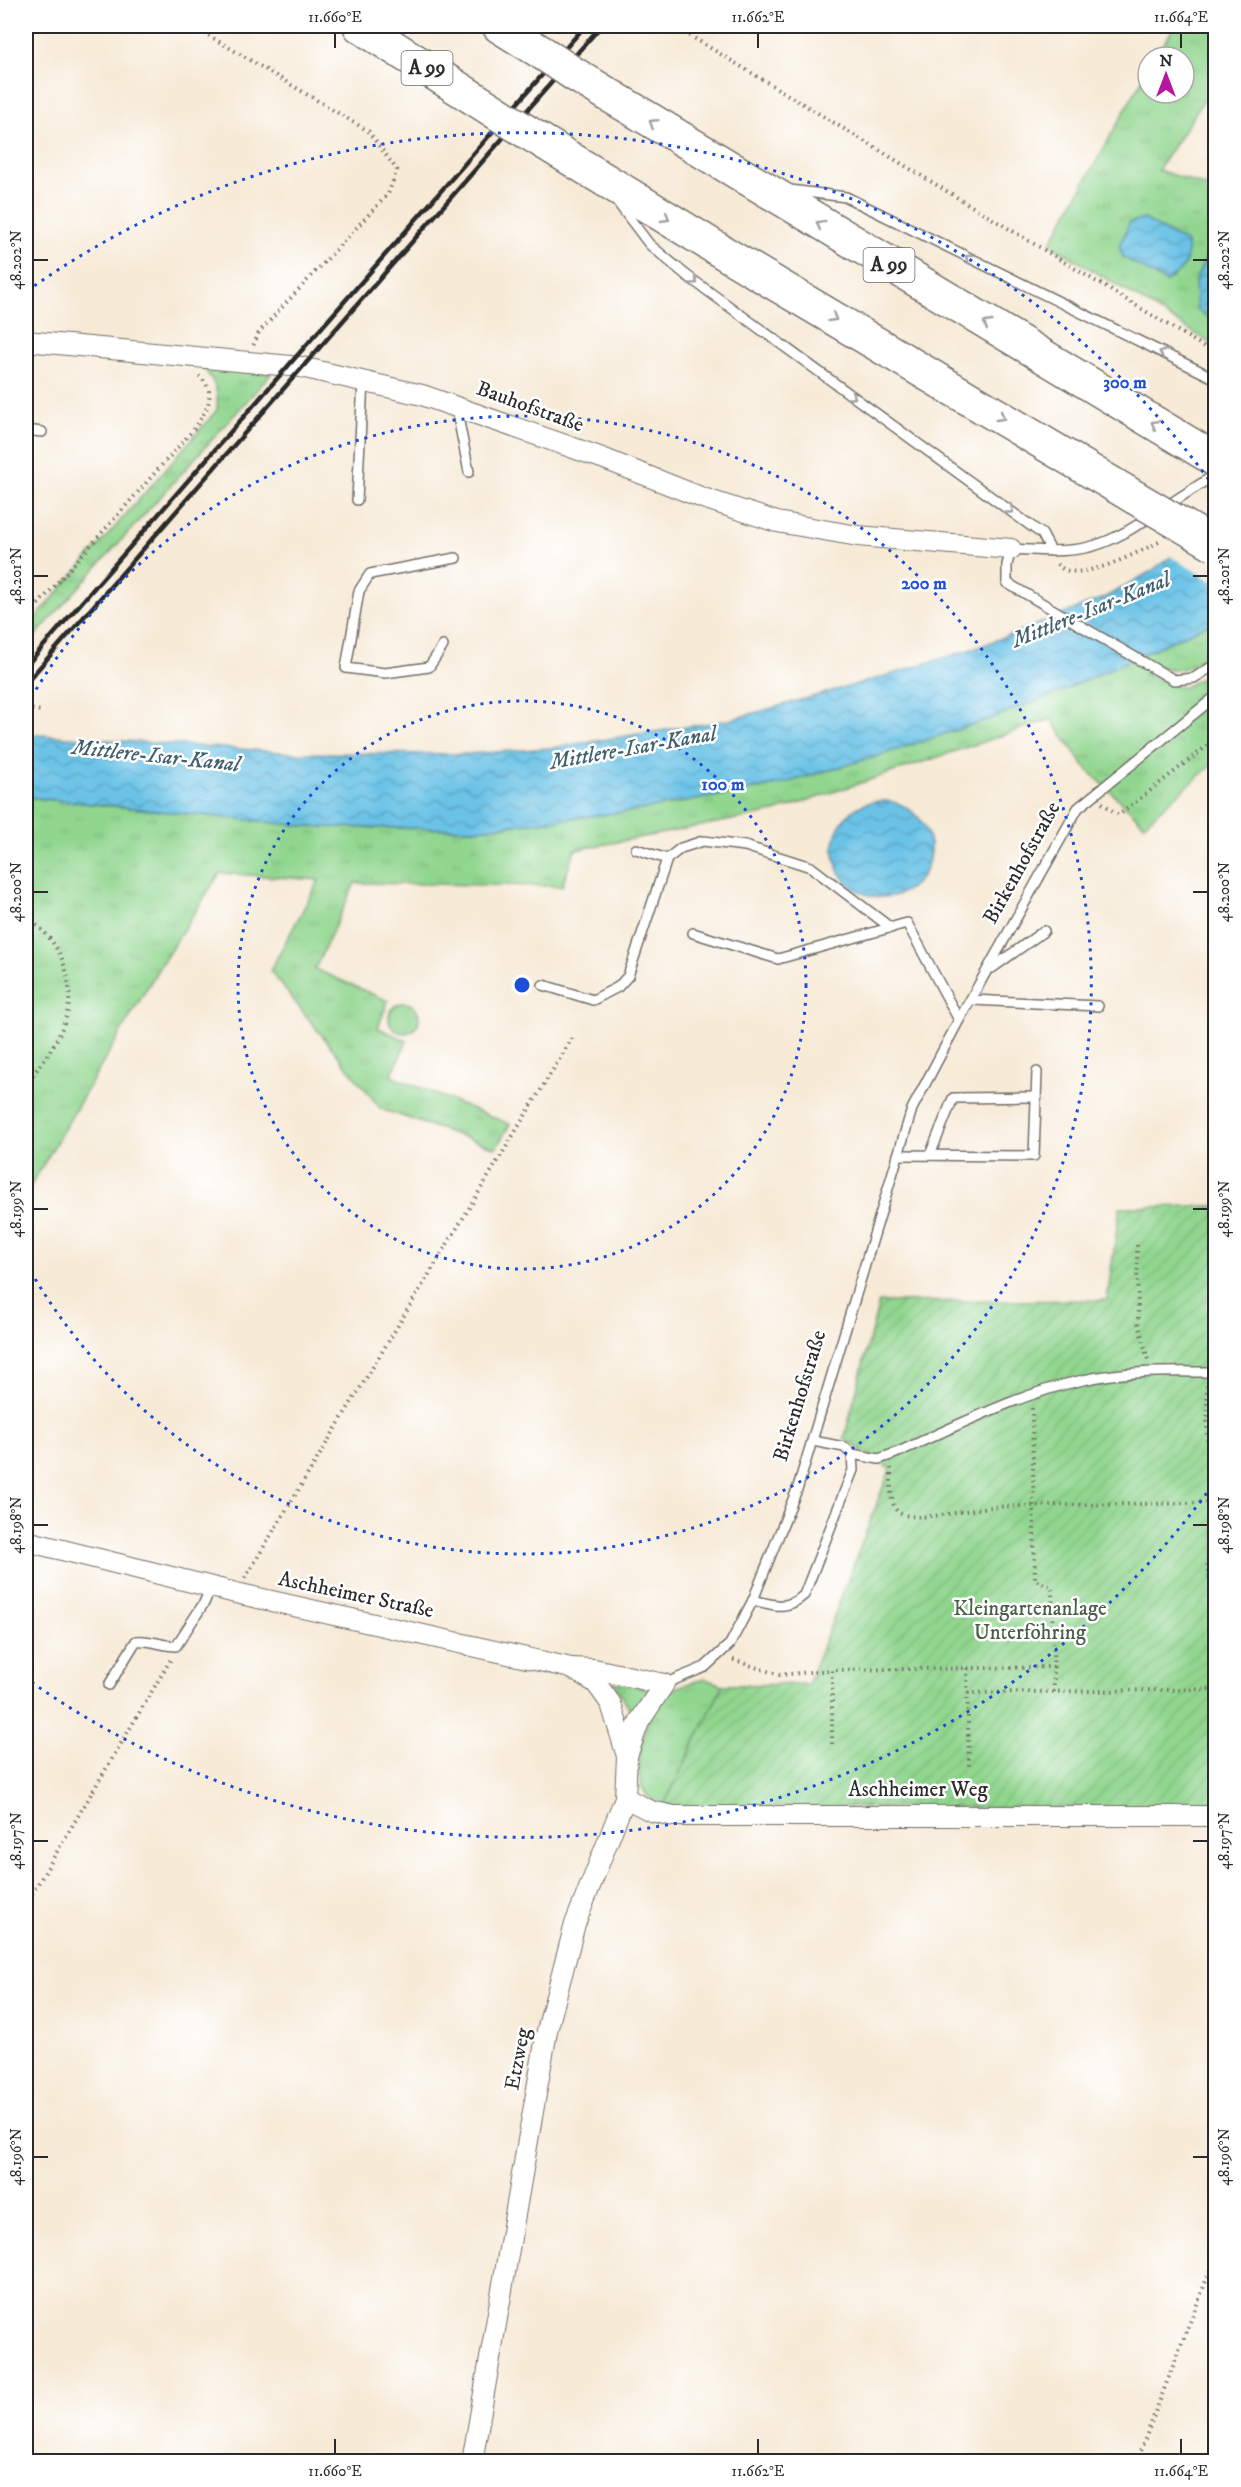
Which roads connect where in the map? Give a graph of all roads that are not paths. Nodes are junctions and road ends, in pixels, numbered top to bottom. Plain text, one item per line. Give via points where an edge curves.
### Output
1 (360, 26) edge
2 (499, 26) edge
3 (598, 177) junction
4 (756, 185) junction
5 (26, 341) edge
6 (1215, 379) edge
7 (363, 381) junction
8 (456, 406) junction
9 (26, 430) edge
10 (42, 432) dead end
11 (1212, 463) edge
12 (470, 472) dead end
13 (357, 500) dead end
14 (1215, 544) edge
15 (1011, 549) junction
16 (1051, 551) junction
17 (456, 558) dead end
18 (443, 646) dead end
19 (1215, 664) edge
20 (1215, 696) edge
21 (636, 849) dead end
22 (668, 859) junction
23 (891, 927) junction
24 (1044, 931) dead end
25 (693, 933) dead end
26 (989, 970) junction
27 (543, 985) dead end
28 (972, 1000) junction
29 (1098, 1006) dead end
30 (959, 1020) junction
31 (1037, 1072) dead end
32 (1036, 1097) junction
33 (898, 1155) junction
34 (930, 1155) junction
35 (1211, 1372) edge
36 (813, 1441) junction
37 (852, 1454) junction
38 (26, 1541) edge
39 (211, 1587) junction
40 (753, 1600) junction
41 (571, 1668) junction
42 (664, 1684) junction
43 (109, 1686) dead end
44 (627, 1756) junction
45 (625, 1798) junction
46 (1215, 1816) edge
47 (472, 2462) edge

1 - 3 highway, A 99, bridge
4 -> 2 highway, A 99, bridge
3 -> 14 highway, A 99, bridge
3 -> 16 lane via 649,244 686,275 1042,534
6 -> 4 lane via 846,197
11 -> 4 highway, A 99
5 - 7 street, Bauhofstraße via 301,367
7 - 8 street, Bauhofstraße
7 - 13 lane
8 - 12 lane
8 - 15 street, Bauhofstraße via 777,522 858,536
9 - 10 lane
11 - 16 lane via 1118,538 1082,550
15 - 16 lane
15 - 19 lane via 1007,583 1151,668 1185,681
17 - 18 lane via 370,574 359,591 346,668 385,673 429,667
20 - 26 lane, Birkenhofstraße via 1078,808
21 - 22 lane
22 - 23 lane via 681,848 703,841 746,846 811,867
22 - 27 lane via 628,976 618,987 593,1000
23 - 25 lane via 778,959
23 - 30 lane via 907,923
24 - 26 lane
26 - 28 lane, Birkenhofstraße
28 - 29 lane
28 - 30 lane, Birkenhofstraße
30 - 33 lane, Birkenhofstraße via 912,1109
31 - 32 lane
32 - 34 lane via 953,1098
32 - 34 lane via 1034,1156
33 - 34 lane
33 - 36 lane, Birkenhofstraße
35 - 37 lane via 1086,1379 1032,1395 879,1459
36 - 37 lane via 844,1448
36 - 40 lane, Birkenhofstraße
37 - 40 lane via 853,1470 804,1595 794,1604 782,1607
38 - 39 street, Aschheimer Straße
39 - 41 street, Aschheimer Straße
39 - 43 lane via 176,1646 136,1641
40 - 42 lane, Birkenhofstraße via 730,1644 705,1667
41 - 42 street
41 - 44 street, Aschheimer Straße via 596,1683 612,1704
42 - 44 street, Etzweg via 639,1722
44 - 45 street, Etzweg
45 - 46 street, Aschheimer Weg via 651,1811 674,1816
45 - 47 street, Etzweg via 575,1924 547,2031

